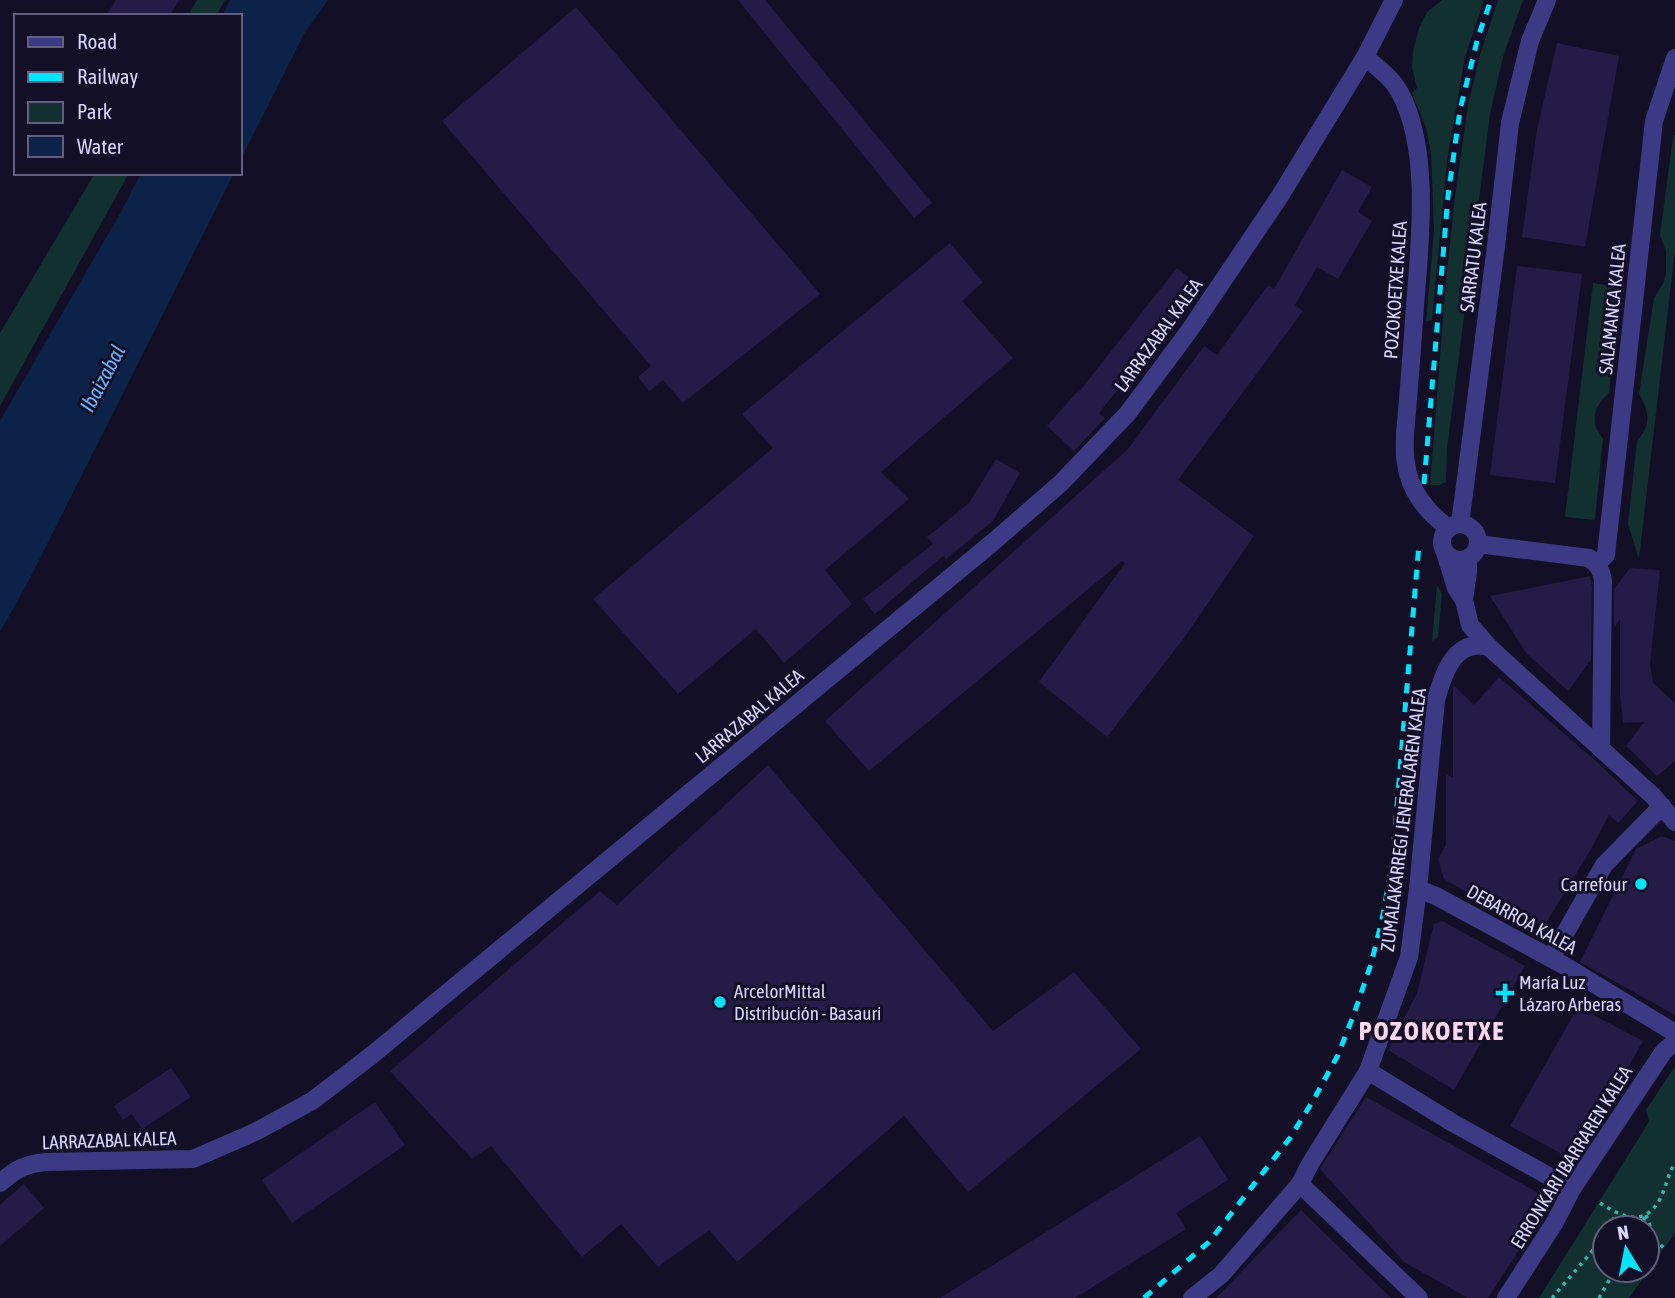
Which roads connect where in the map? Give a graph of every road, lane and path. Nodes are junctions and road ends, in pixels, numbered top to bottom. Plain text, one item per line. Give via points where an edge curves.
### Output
1 (1394, 0) edge
2 (1547, 0) edge
3 (1365, 57) junction
4 (1675, 58) edge
5 (1454, 526) junction
6 (1473, 551) junction
7 (1445, 552) junction
8 (1597, 564) junction
9 (1464, 600) junction
10 (1470, 625) junction
11 (1489, 647) junction
12 (1464, 648) junction
13 (1601, 749) junction
14 (1662, 806) junction
15 (1675, 822) edge
16 (1419, 889) junction
17 (1551, 958) junction
18 (1675, 1033) edge
19 (1675, 1042) edge
20 (1368, 1072) junction
21 (1675, 1163) edge
22 (0, 1183) edge
23 (1300, 1184) junction
24 (1572, 1189) junction
25 (1600, 1203) dead end
26 (1617, 1214) edge
27 (1647, 1214) edge
28 (1661, 1245) edge
29 (1664, 1248) dead end
30 (1591, 1252) edge
31 (1213, 1292) edge
32 (1192, 1298) edge
33 (1419, 1298) edge
34 (1506, 1298) edge
35 (1552, 1298) edge

1 - 3 street, LARRAZABAL KALEA
2 - 5 street, SARRATU KALEA via 1530,41 1510,123
3 - 5 street, POZOKOETXE KALEA via 1397,88 1404,102 1419,166 1421,232 1406,464 1426,509 1436,520
3 - 22 street, LARRAZABAL KALEA via 1280,196 1189,331 1128,413 1060,483 393,1038 312,1101 193,1159 46,1162 14,1171
4 - 8 street, SALAMANCA KALEA via 1654,121 1606,555
5 - 6 street via 1466,525 1475,533
5 - 7 street via 1445,532
6 - 7 street via 1458,560
6 - 8 street via 1589,558
6 - 9 street
7 - 9 street
8 - 13 street, SALAMANCA KALEA via 1603,580
9 - 10 street
10 - 11 street
10 - 12 street
11 - 12 street
11 - 13 street
12 - 16 street, ZUMALAKARREGI JENERALAREN KALEA via 1447,666 1436,699
13 - 14 street
14 - 15 street
14 - 17 street via 1604,865
16 - 17 street, DEBARROA KALEA
16 - 20 street, ZUMALAKARREGI JENERALAREN KALEA via 1409,957
17 - 18 street, DEBARROA KALEA
19 - 24 street, ERRONKARI IBARRAREN KALEA via 1664,1051
20 - 23 street, ZUMALAKARREGI JENERALAREN KALEA
20 - 24 street
21 - 27 path via 1659,1201
23 - 31 street, ZUMALAKARREGI JENERALAREN KALEA via 1220,1275
23 - 33 street
24 - 34 street, ERRONKARI IBARRAREN KALEA
25 - 26 path
28 - 29 path
30 - 35 path
31 - 32 street, ZUMALAKARREGI JENERALAREN KALEA

